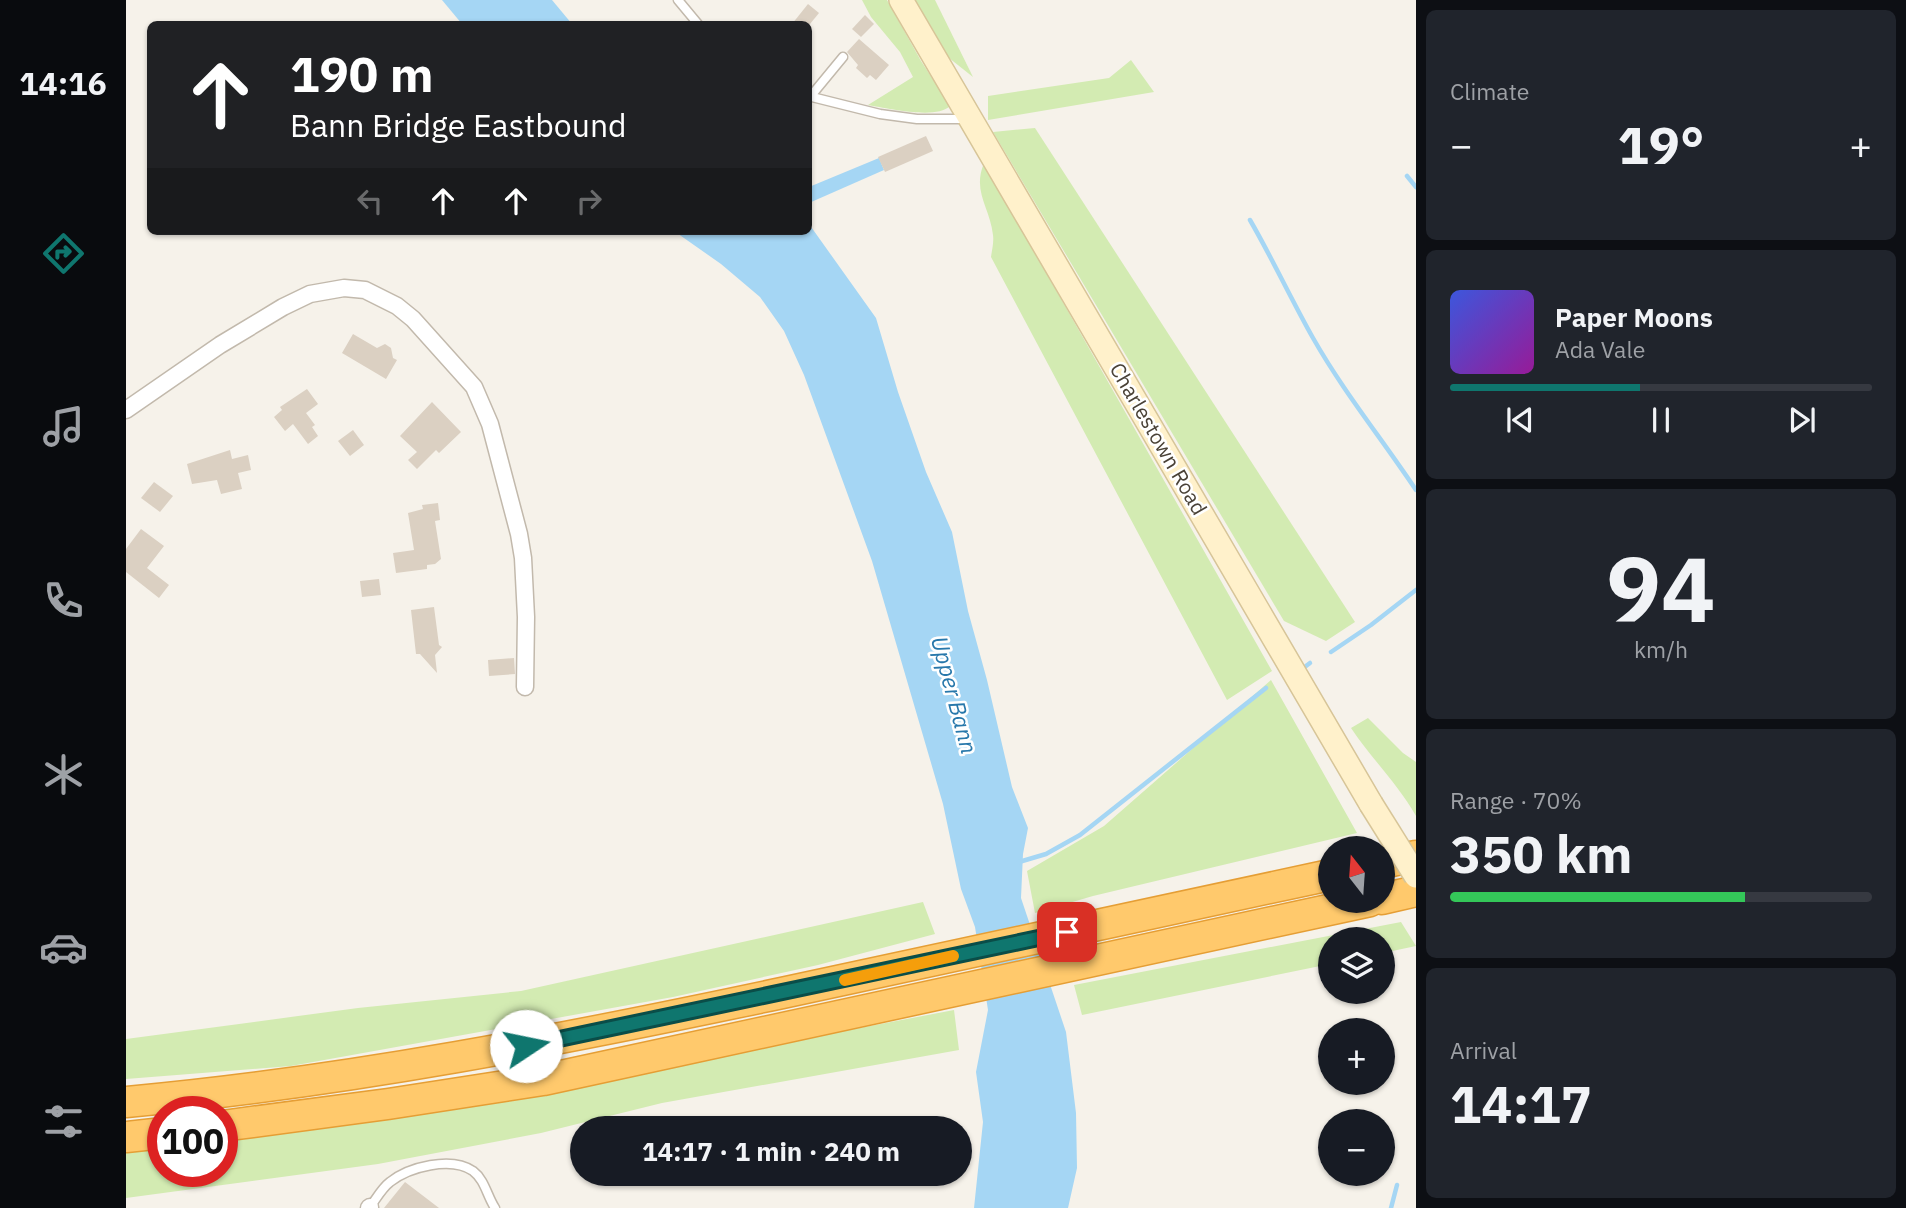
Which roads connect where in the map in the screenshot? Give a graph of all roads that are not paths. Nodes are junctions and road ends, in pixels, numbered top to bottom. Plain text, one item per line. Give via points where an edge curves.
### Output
1 (678, 0) edge
2 (901, 0) edge
3 (696, 21) edge
4 (843, 57) dead end
5 (812, 93) edge
6 (812, 97) edge
7 (971, 119) junction
8 (126, 410) edge
9 (525, 687) dead end
10 (1416, 856) edge
11 (1395, 860) edge
12 (1416, 876) edge
13 (1318, 877) edge
14 (1416, 891) edge
15 (1395, 896) edge
16 (1318, 913) edge
17 (126, 1102) edge
18 (238, 1124) edge
19 (147, 1135) edge
20 (126, 1137) edge
21 (370, 1208) edge
22 (495, 1208) edge

1 - 3 lane
2 - 7 main road, Charlestown Road
4 - 5 lane
6 - 7 lane via 880,114
7 - 12 main road, Charlestown Road, bridge
8 - 9 street via 220,345 310,294 344,288 365,290 397,306 469,381 490,424 523,558
10 - 11 highway
13 - 17 highway via 471,1056
14 - 15 highway
16 - 18 highway via 543,1080
19 - 20 highway
21 - 22 lane via 389,1183 404,1173 438,1165 472,1171 483,1182

